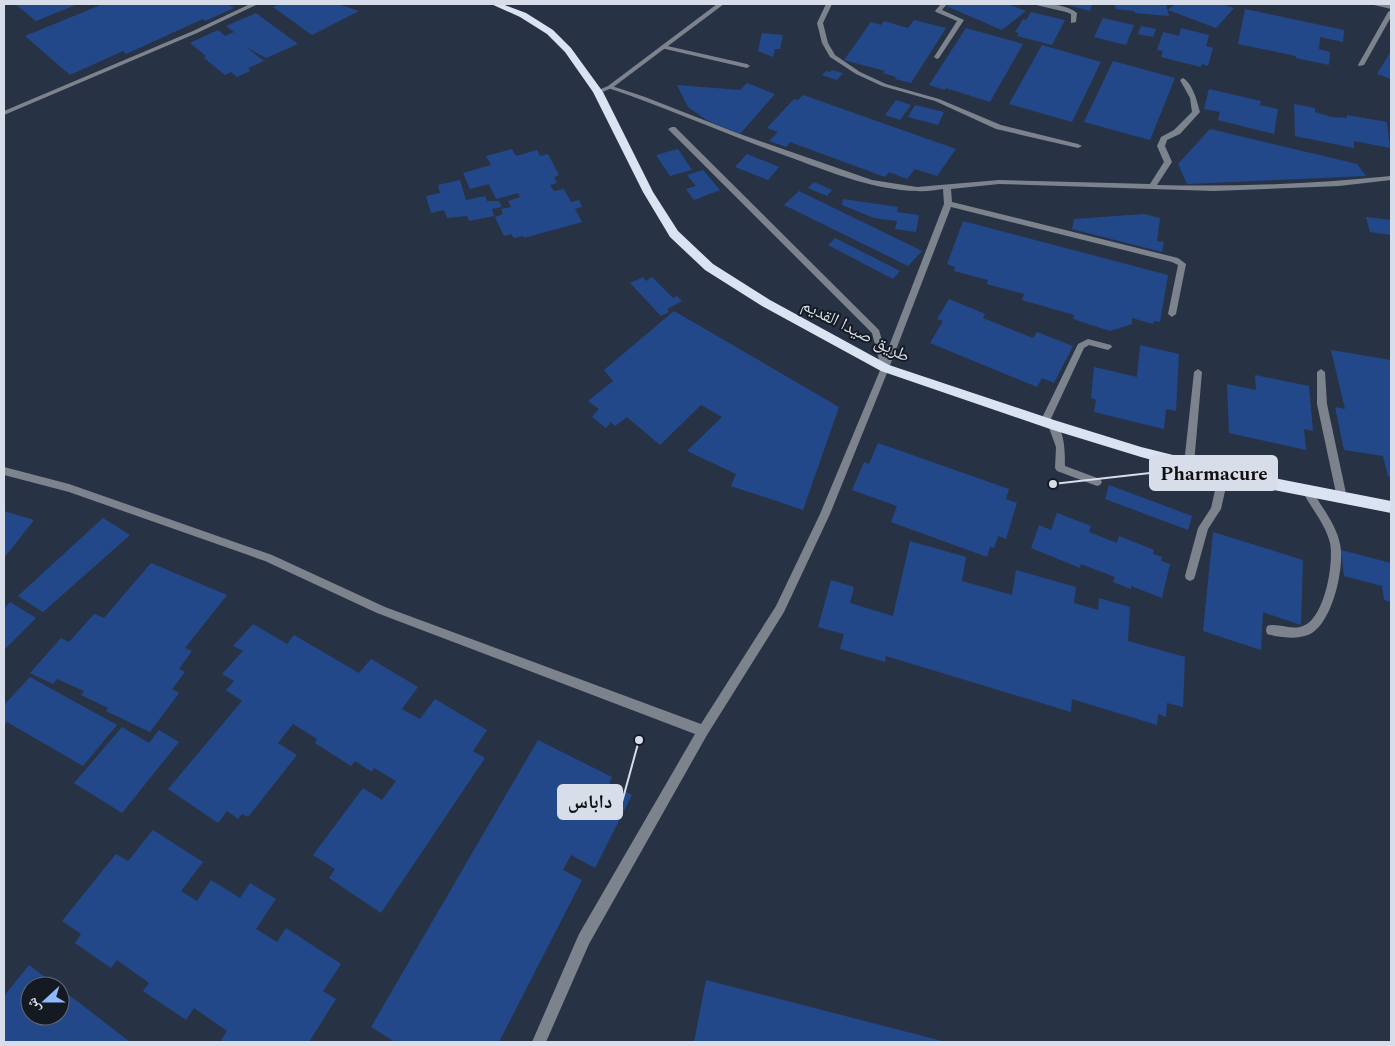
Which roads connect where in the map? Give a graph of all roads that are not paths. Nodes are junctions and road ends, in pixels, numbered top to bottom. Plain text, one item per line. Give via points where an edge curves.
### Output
1 (254, 4) edge
2 (495, 4) edge
3 (721, 4) edge
4 (829, 4) edge
5 (944, 4) edge
6 (1035, 4) edge
7 (1376, 4) edge
8 (1391, 7) edge
9 (1391, 12) edge
10 (1073, 22) dead end
11 (663, 47) junction
12 (937, 57) dead end
13 (1361, 65) dead end
14 (748, 66) dead end
15 (1182, 80) dead end
16 (610, 87) junction
17 (598, 92) junction
18 (5, 113) edge
19 (672, 129) dead end
20 (1078, 146) dead end
21 (1391, 178) edge
22 (947, 188) junction
23 (1150, 188) junction
24 (948, 204) junction
25 (1172, 314) dead end
26 (1108, 347) dead end
27 (886, 368) junction
28 (1198, 372) dead end
29 (1321, 372) dead end
30 (1049, 424) junction
31 (1188, 464) junction
32 (4, 471) edge
33 (1224, 473) junction
34 (1097, 482) dead end
35 (1308, 492) junction
36 (1342, 498) junction
37 (1391, 507) edge
38 (1190, 576) dead end
39 (1271, 630) dead end
40 (703, 731) junction
41 (539, 1042) edge

1 - 18 street
2 - 17 highway, طريق صيدا القديم via 523,15 550,32 581,66
3 - 11 street
4 - 20 street via 820,22 825,43 832,56 858,73 884,85 937,100 1000,127
5 - 12 street via 938,11 961,20
6 - 10 street via 1068,10 1074,13
7 - 8 street
9 - 13 street
11 - 14 street
11 - 16 street
15 - 23 street via 1193,98 1196,112 1177,132 1164,139 1161,146 1168,162
16 - 17 street
16 - 22 street via 734,135 871,182 917,189
17 - 27 highway, طريق صيدا القديم via 657,208 674,234 692,252 709,268 740,288
19 - 27 street via 876,332
21 - 23 street via 1319,185
22 - 23 street via 1000,182
22 - 24 street
24 - 25 street via 1175,260 1182,264
24 - 27 street
26 - 30 street via 1088,342 1081,346
27 - 30 highway, طريق صيدا القديم
27 - 40 street via 825,514 780,609
28 - 31 street
29 - 36 street via 1322,404
30 - 31 highway, طريق صيدا القديم
30 - 34 street via 1061,447 1060,468
31 - 33 highway, طريق صيدا القديم
32 - 40 street via 86,494 268,558 381,610
33 - 35 highway, طريق صيدا القديم
33 - 38 street via 1216,509 1203,528
35 - 36 highway, طريق صيدا القديم
35 - 39 street via 1335,544 1333,580 1326,607 1310,629 1296,632
36 - 37 highway, طريق صيدا القديم
40 - 41 street via 584,939

